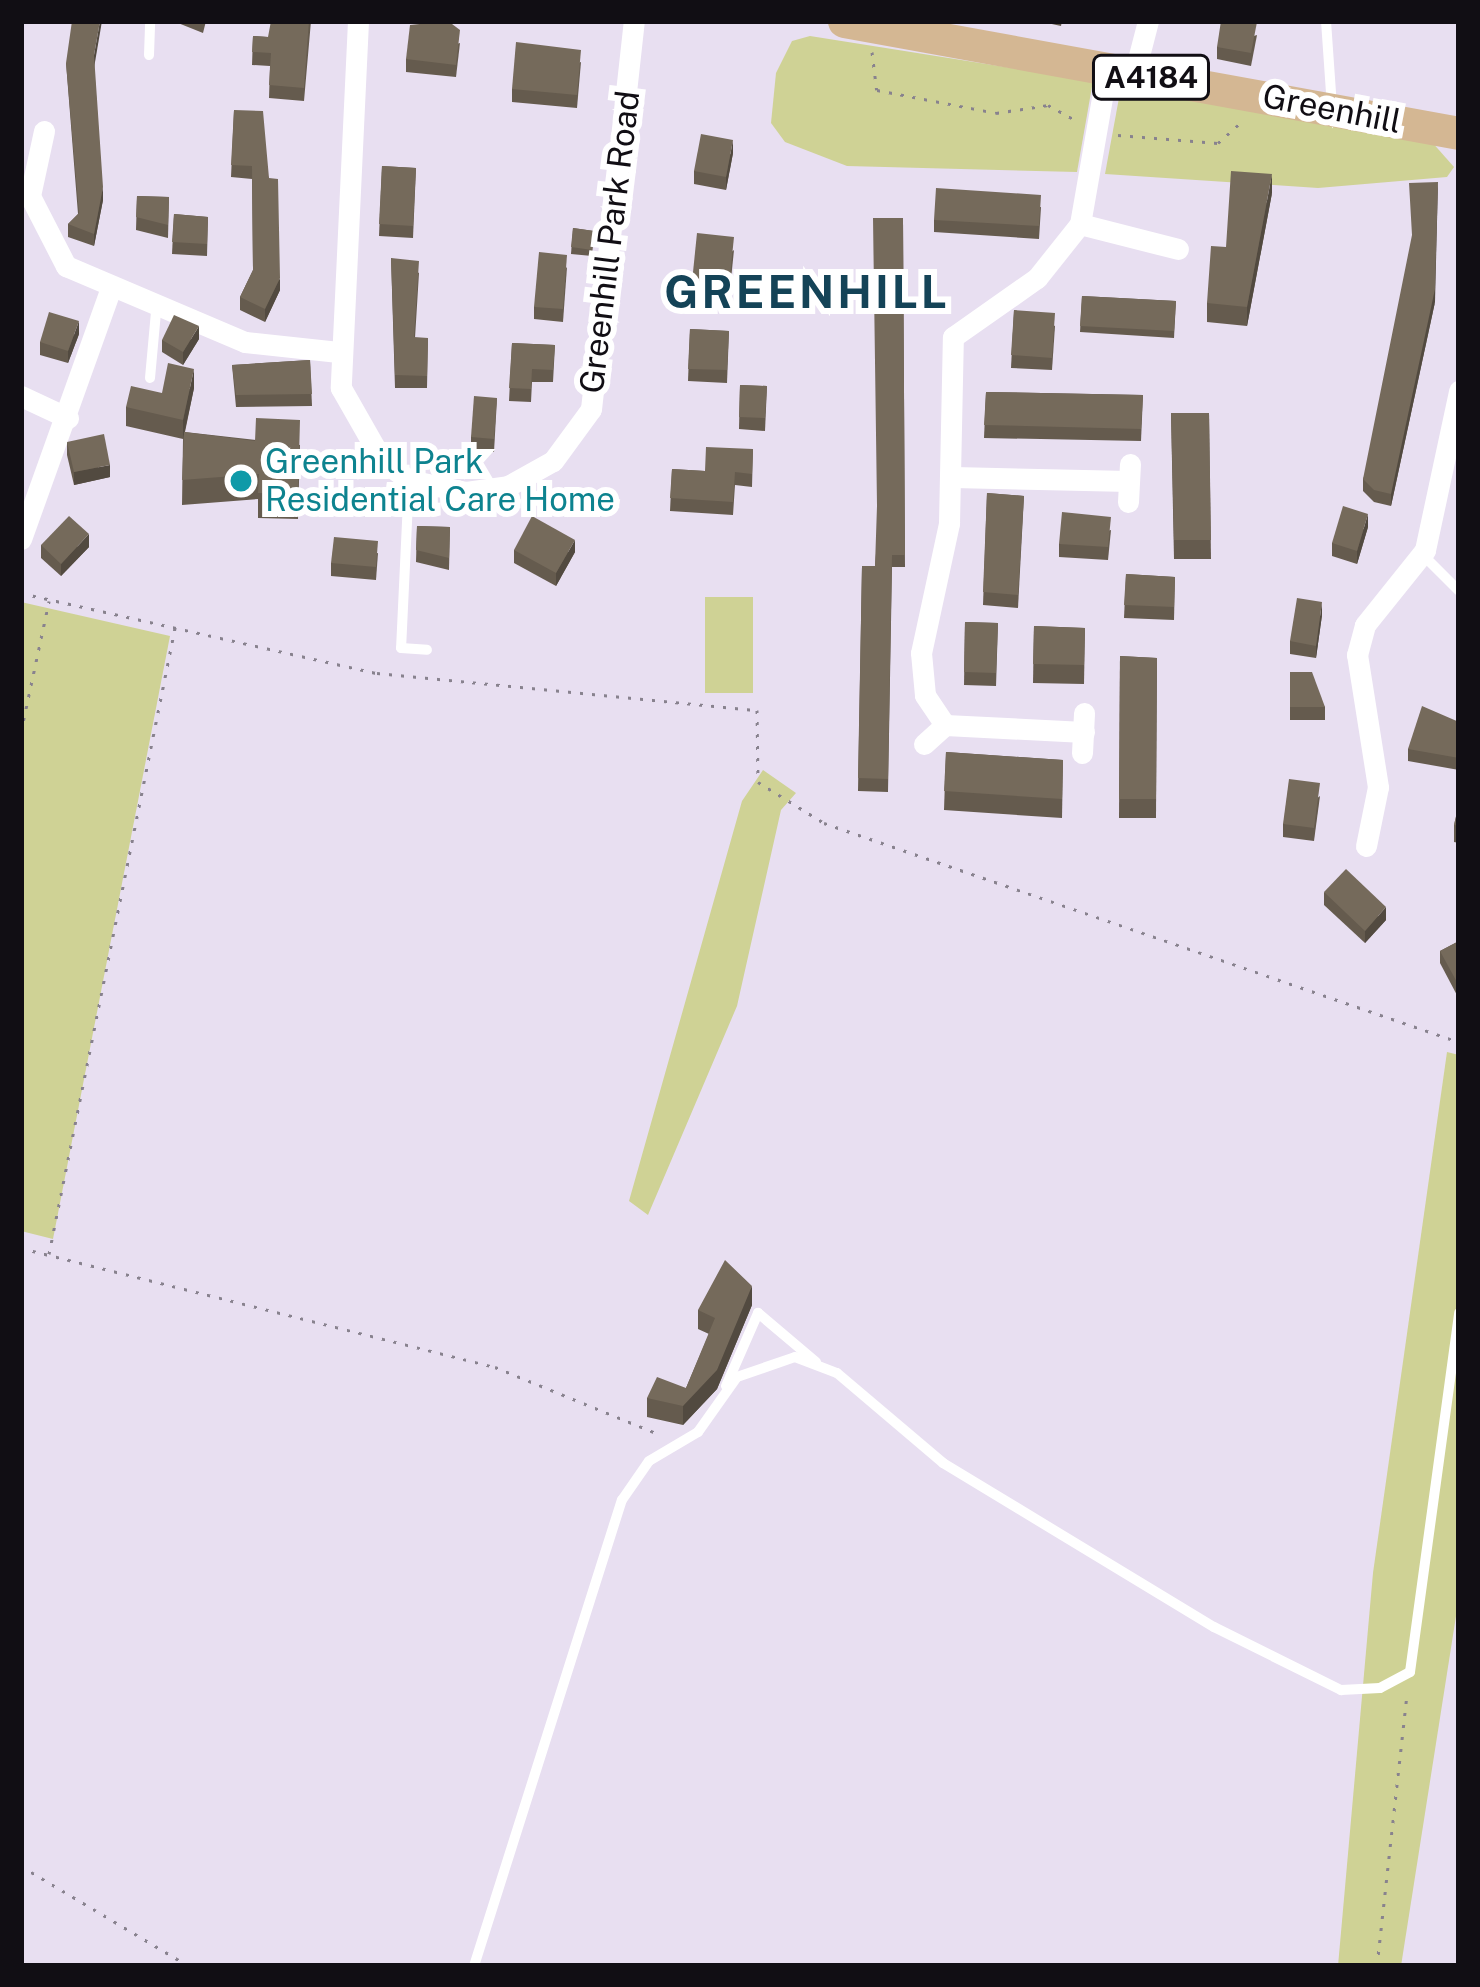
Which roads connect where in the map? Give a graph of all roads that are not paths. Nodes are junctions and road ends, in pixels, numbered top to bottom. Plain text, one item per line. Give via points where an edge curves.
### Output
1 (150, 21) edge
2 (358, 21) edge
3 (634, 21) edge
4 (1148, 21) edge
5 (1326, 21) edge
6 (860, 24) edge
7 (149, 55) dead end
8 (1121, 72) junction
9 (1331, 110) junction
10 (44, 131) dead end
11 (1459, 133) edge
12 (26, 160) edge
13 (1080, 224) junction
14 (1178, 249) dead end
15 (111, 288) junction
16 (157, 298) junction
17 (338, 352) junction
18 (149, 378) dead end
19 (1459, 392) edge
20 (21, 396) edge
21 (68, 418) junction
22 (953, 477) junction
23 (409, 480) junction
24 (1129, 483) dead end
25 (21, 538) edge
26 (1422, 554) junction
27 (1459, 591) edge
28 (427, 650) dead end
29 (945, 725) junction
30 (1083, 732) dead end
31 (924, 744) dead end
32 (1366, 846) dead end
33 (1459, 1312) edge
34 (823, 1368) junction
35 (714, 1413) junction
36 (474, 1966) edge

1 - 7 lane
2 - 17 street
3 - 23 street, Greenhill Park Road via 590,410 553,460 508,486 466,492
4 - 8 street
5 - 9 lane
6 - 8 main road, Greenhill / A4184
8 - 9 main road, Greenhill / A4184
8 - 13 street via 1097,129
9 - 11 main road, Greenhill / A4184
10 - 12 street
12 - 15 street via 47,246
13 - 14 street
13 - 22 street via 1037,278 953,337
15 - 16 street
15 - 21 street
16 - 17 street via 245,342
16 - 18 lane
17 - 23 street via 351,422
19 - 26 street
20 - 21 street
21 - 25 street
22 - 24 street
22 - 29 street via 921,653 925,695
23 - 28 lane via 400,648
26 - 27 lane
26 - 32 street via 1374,612 1357,655 1378,787
29 - 30 street
29 - 31 street
33 - 34 lane via 1410,1672 1380,1688 1341,1690 1214,1628 943,1463
34 - 35 lane via 764,1361
34 - 35 lane via 758,1313
35 - 36 lane via 649,1460 622,1500

